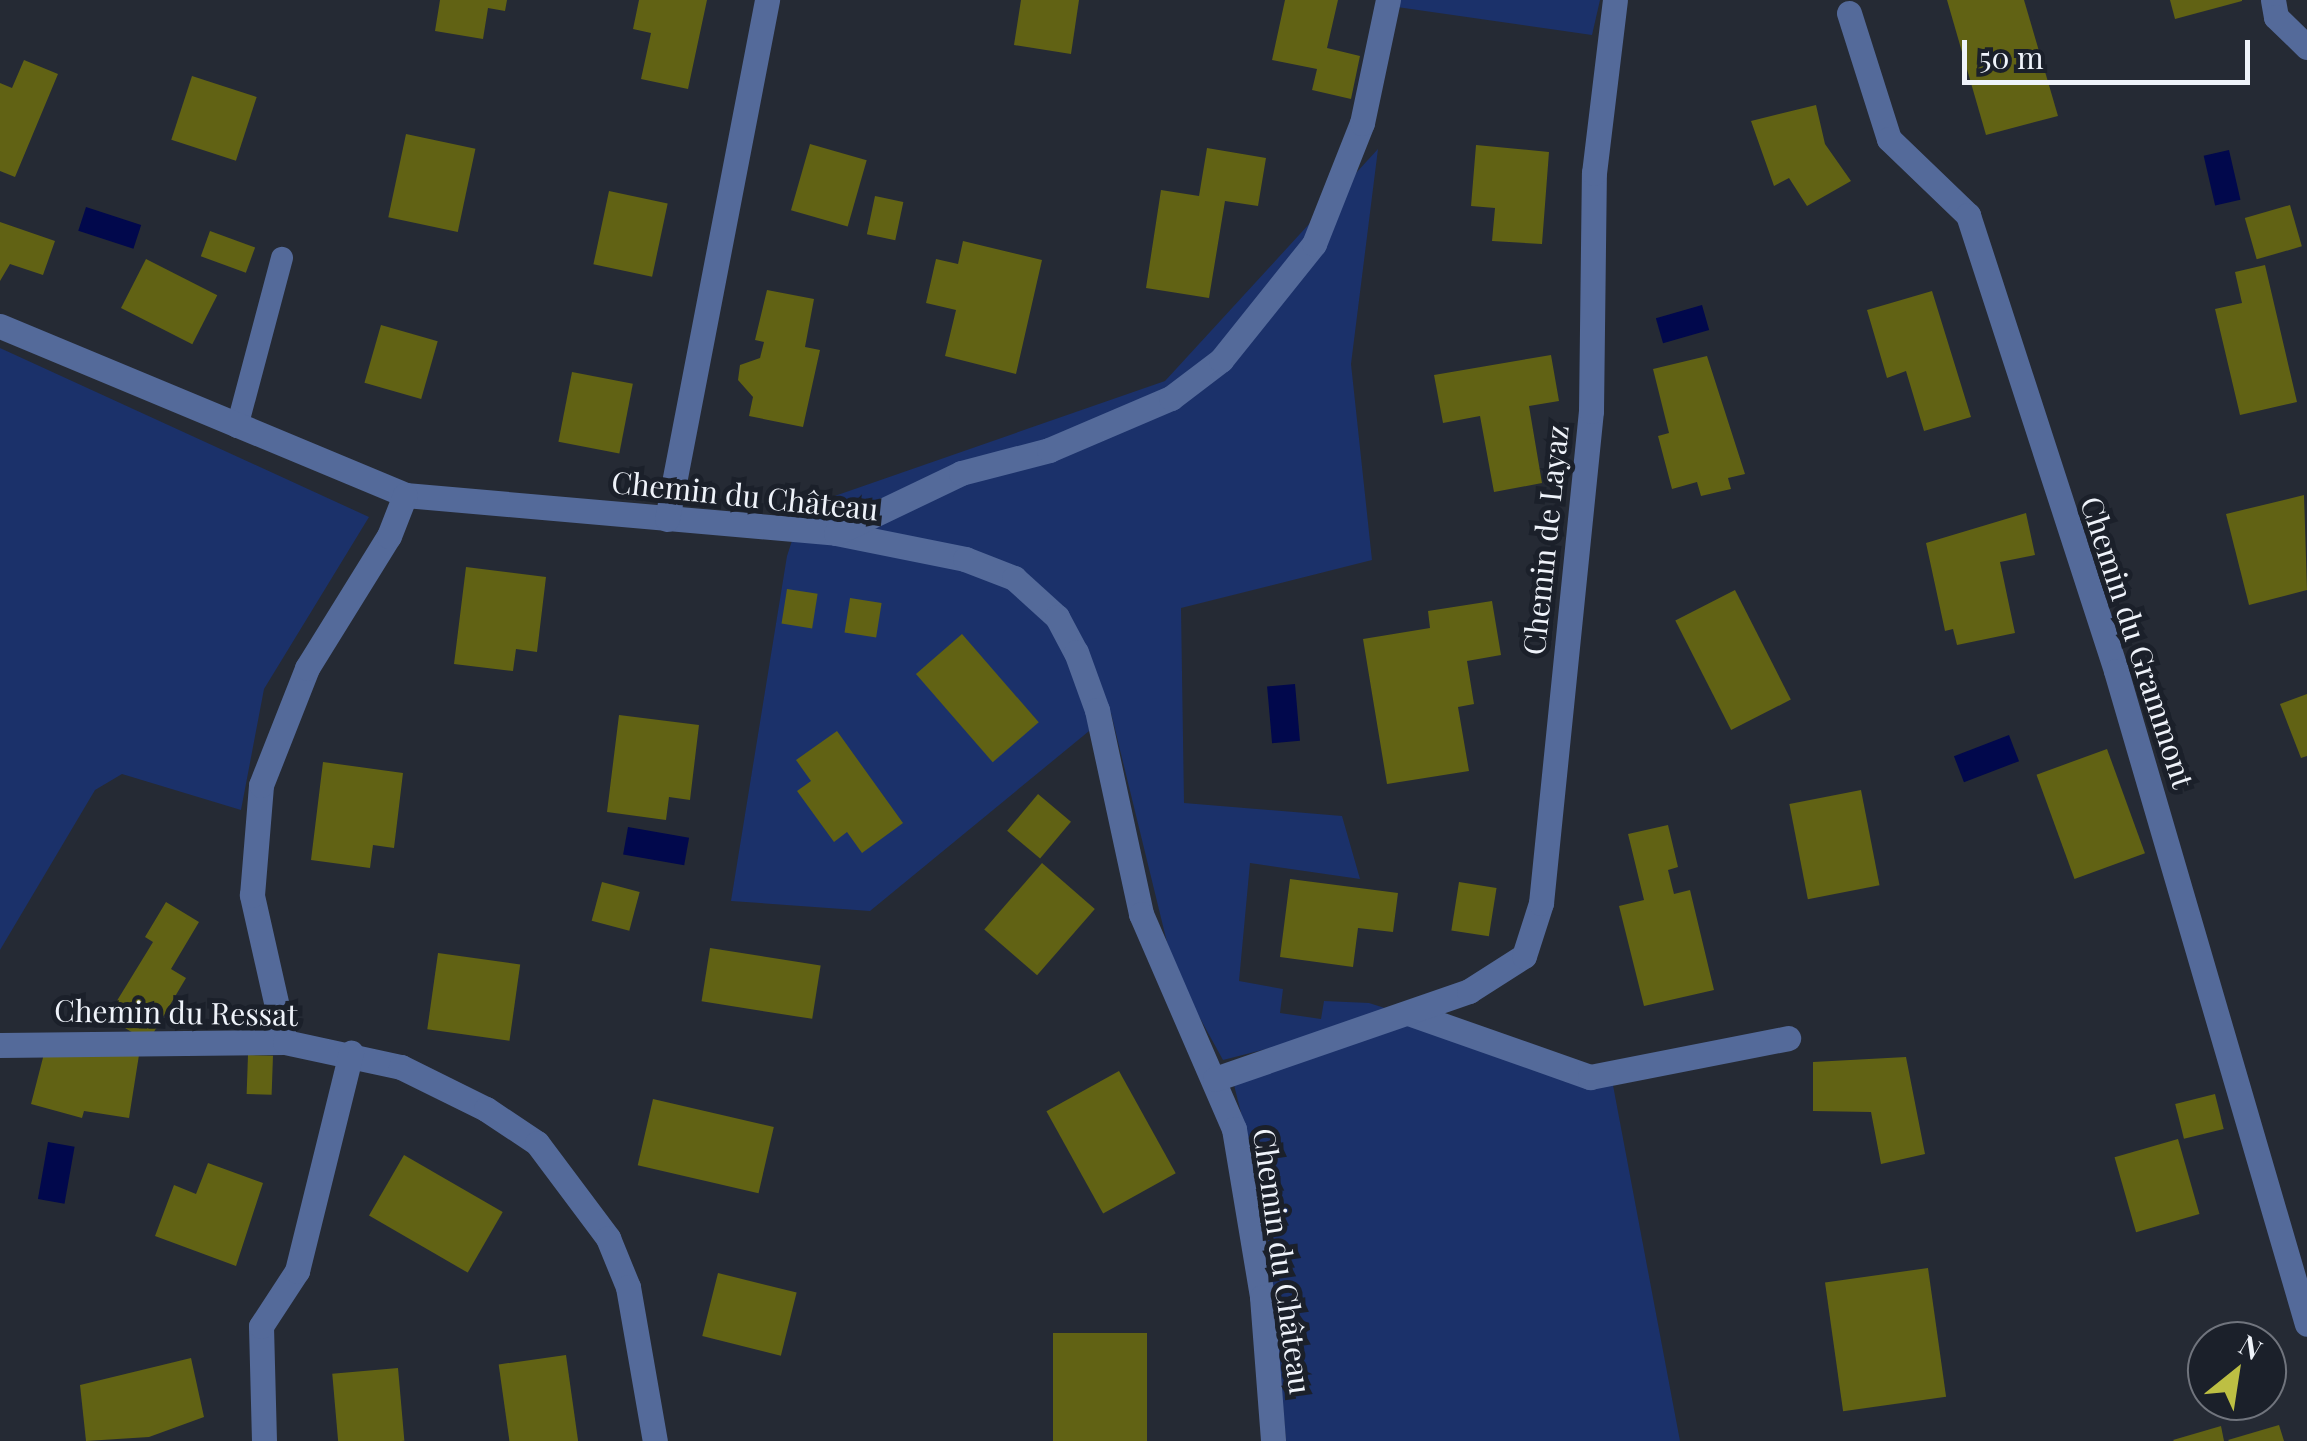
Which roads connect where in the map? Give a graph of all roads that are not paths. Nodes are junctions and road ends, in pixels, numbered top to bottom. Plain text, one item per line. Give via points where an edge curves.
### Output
1 (767, 0) edge
2 (1388, 0) edge
3 (1615, 0) edge
4 (2273, 0) edge
5 (1849, 13) dead end
6 (2307, 47) edge
7 (282, 258) dead end
8 (0, 326) edge
9 (236, 428) junction
10 (405, 495) junction
11 (666, 520) junction
12 (836, 533) junction
13 (1412, 1014) junction
14 (1788, 1038) dead end
15 (285, 1042) junction
16 (0, 1045) edge
17 (351, 1053) junction
18 (1215, 1079) junction
19 (2307, 1324) edge
20 (264, 1441) edge
21 (654, 1441) edge
22 (1274, 1441) edge

1 - 11 street
2 - 12 street via 1362,123 1314,244 1222,360 1171,398 1049,450 961,473
3 - 13 street, Chemin de Layaz via 1594,173 1590,411 1541,903 1524,956 1469,991
4 - 6 street via 2276,17
5 - 19 street, Chemin du Grammont via 1888,139 1968,215 2122,690
7 - 9 lane
8 - 9 street, Chemin du Château
9 - 10 street, Chemin du Château
10 - 11 street, Chemin du Château
10 - 15 street via 389,536 307,668 261,785 252,895
11 - 12 street, Chemin du Château
12 - 18 street, Chemin du Château via 965,559 1014,578 1057,617 1097,710 1156,962
13 - 14 street via 1590,1078
13 - 18 street, Chemin de Layaz
15 - 16 street, Chemin du Ressat
15 - 17 street, Chemin du Ressat
17 - 20 street via 297,1271 262,1326
17 - 21 street, Chemin du Ressat via 401,1067 486,1109 537,1143 585,1199 628,1287
18 - 22 street, Chemin du Château via 1245,1179

